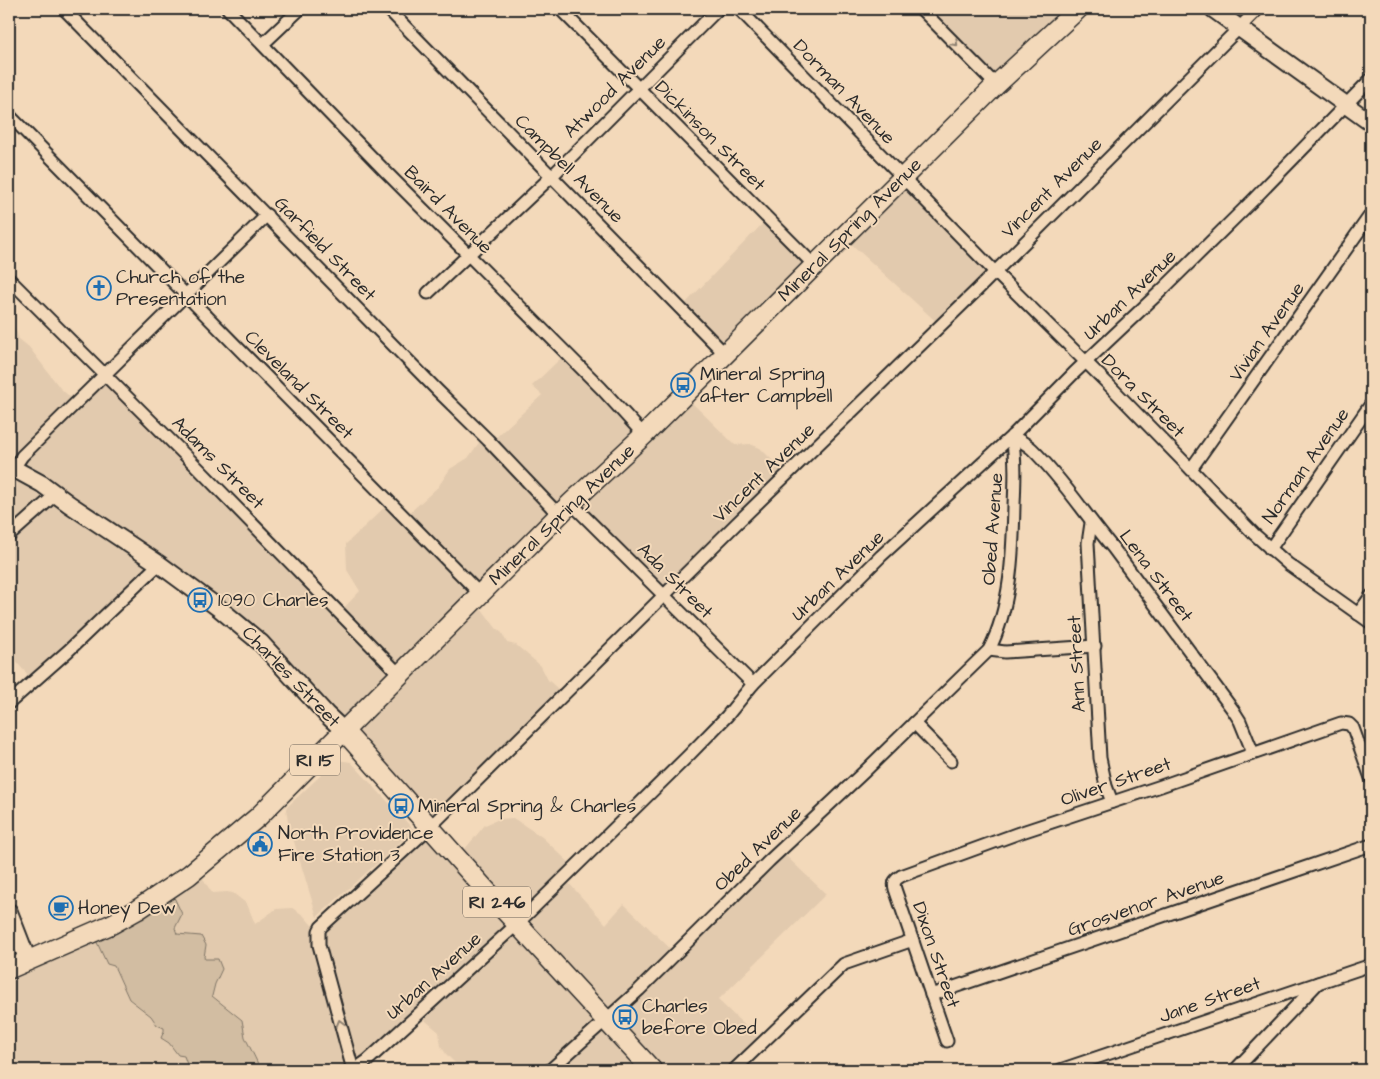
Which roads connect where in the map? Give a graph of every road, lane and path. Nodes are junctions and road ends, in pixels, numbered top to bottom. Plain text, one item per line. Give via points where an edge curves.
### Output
1 (64, 9) edge
2 (228, 9) edge
3 (300, 9) edge
4 (388, 9) edge
5 (560, 9) edge
6 (718, 9) edge
7 (739, 9) edge
8 (920, 9) edge
9 (1078, 9) edge
10 (1213, 9) edge
11 (1258, 9) edge
12 (1240, 28) junction
13 (263, 44) junction
14 (1371, 79) edge
15 (996, 85) junction
16 (638, 89) junction
17 (1346, 105) junction
18 (9, 115) edge
19 (1371, 123) edge
20 (551, 176) junction
21 (904, 177) junction
22 (1371, 214) edge
23 (267, 215) junction
24 (468, 255) junction
25 (815, 266) junction
26 (994, 271) junction
27 (9, 279) edge
28 (428, 293) dead end
29 (185, 294) junction
30 (725, 354) junction
31 (1086, 362) junction
32 (105, 375) junction
33 (1371, 404) edge
34 (644, 435) junction
35 (1012, 436) junction
36 (12, 467) edge
37 (1191, 469) junction
38 (56, 493) junction
39 (565, 509) junction
40 (1092, 522) junction
41 (9, 536) edge
42 (1270, 549) junction
43 (159, 564) junction
44 (481, 595) junction
45 (664, 595) junction
46 (1371, 596) edge
47 (1358, 614) junction
48 (1371, 623) edge
49 (1095, 646) junction
50 (989, 650) junction
51 (400, 675) junction
52 (753, 684) junction
53 (9, 703) edge
54 (914, 723) junction
55 (344, 731) junction
56 (1253, 753) junction
57 (951, 761) dead end
58 (1371, 778) edge
59 (1112, 802) junction
60 (430, 827) junction
61 (1371, 845) edge
62 (896, 879) joint
63 (9, 912) edge
64 (518, 924) junction
65 (912, 940) junction
66 (28, 961) junction
67 (1371, 965) edge
68 (9, 969) edge
69 (1319, 982) junction
70 (931, 995) junction
71 (606, 1019) junction
72 (947, 1041) dead end
73 (1092, 1059) junction
74 (353, 1070) edge
75 (550, 1070) edge
76 (652, 1070) edge
77 (734, 1070) edge
78 (1060, 1070) edge
79 (1084, 1070) edge
80 (1236, 1070) edge

1 - 23 street, Garfield Street
2 - 13 street, Baird Avenue
3 - 13 street
4 - 20 street, Campbell Avenue
5 - 16 street, Dickinson Street
6 - 16 street, Atwood Avenue
7 - 21 street, Dorman Avenue
8 -> 15 street
9 - 15 main road, Mineral Spring Avenue / RI 15
10 - 12 main road
11 - 12 street, Vincent Avenue
12 - 17 main road
12 - 26 street, Vincent Avenue
13 - 24 street, Baird Avenue
14 - 17 street, Urban Avenue
15 - 21 main road, Mineral Spring Avenue / RI 15
16 - 20 street, Atwood Avenue
16 - 25 street, Dickinson Street
17 - 19 main road
17 - 31 street, Urban Avenue
18 - 29 street, Cleveland Street
20 - 24 street, Atwood Avenue
20 - 30 street, Campbell Avenue
21 - 25 main road, Mineral Spring Avenue / RI 15
21 - 26 street, Dora Street
22 - 37 street, Vivian Avenue
23 - 29 street
23 - 39 street, Garfield Street via 438,391
24 - 28 street, Atwood Avenue
24 - 34 street, Baird Avenue
25 - 30 main road, Mineral Spring Avenue / RI 15
26 - 31 street, Dora Street
26 - 45 street, Vincent Avenue
27 - 32 street, Adams Street
29 - 32 street
29 - 44 street, Cleveland Street
30 - 34 main road, Mineral Spring Avenue / RI 15
31 - 35 street, Urban Avenue
31 - 37 street, Dora Street
32 - 36 street
32 - 51 street, Adams Street
33 - 42 street, Norman Avenue
34 - 39 main road, Mineral Spring Avenue / RI 15
35 - 40 street, Lena Street via 1031,448
35 - 50 street, Obed Avenue via 1016,457 1010,570 1003,612
35 - 52 street, Urban Avenue via 881,556
36 - 38 main road, Charles Street / RI 246
37 - 42 street, Dora Street
38 - 41 street
38 - 43 main road, Charles Street / RI 246
39 - 44 main road, Mineral Spring Avenue / RI 15
39 - 45 street, Ada Street
40 - 49 street, Ann Street via 1088,543
40 - 56 street, Lena Street via 1233,710
42 - 47 street, Dora Street
43 - 53 street
43 - 55 main road, Charles Street / RI 246 via 247,630
44 - 51 main road, Mineral Spring Avenue / RI 15
45 - 52 street, Ada Street
45 - 60 street, Vincent Avenue
46 - 47 street
47 - 48 street, Dora Street
49 - 50 street via 1005,652
49 - 59 street, Ann Street via 1100,758
50 - 54 street, Obed Avenue
51 - 55 main road, Mineral Spring Avenue / RI 15
52 - 64 street, Urban Avenue via 688,756
54 - 57 street
54 - 71 street, Obed Avenue
55 - 60 main road, Charles Street / RI 246
55 - 66 main road, Mineral Spring Avenue / RI 15 via 258,817 189,875 112,924
56 - 58 street, Oliver Street via 1341,723 1349,724
56 - 59 street, Oliver Street
59 - 62 street, Oliver Street
60 - 64 main road, Charles Street / RI 246
74 -> 60 street, Vincent Avenue via 318,943 319,931
61 - 70 street, Grosvenor Avenue
62 - 65 street, Dixon Street via 895,889
63 - 66 main road
64 - 71 main road, Charles Street / RI 246
64 - 74 street, Urban Avenue via 367,1061
65 - 70 street, Dixon Street
65 - 77 street via 844,964
66 - 68 main road, Mineral Spring Avenue / RI 15
67 - 69 street, Jane Street
69 - 73 street, Jane Street
69 - 80 street
70 - 72 street, Dixon Street
71 - 75 street, Obed Avenue
71 - 76 main road, Charles Street / RI 246
73 - 78 street, Jane Street
73 - 79 street

